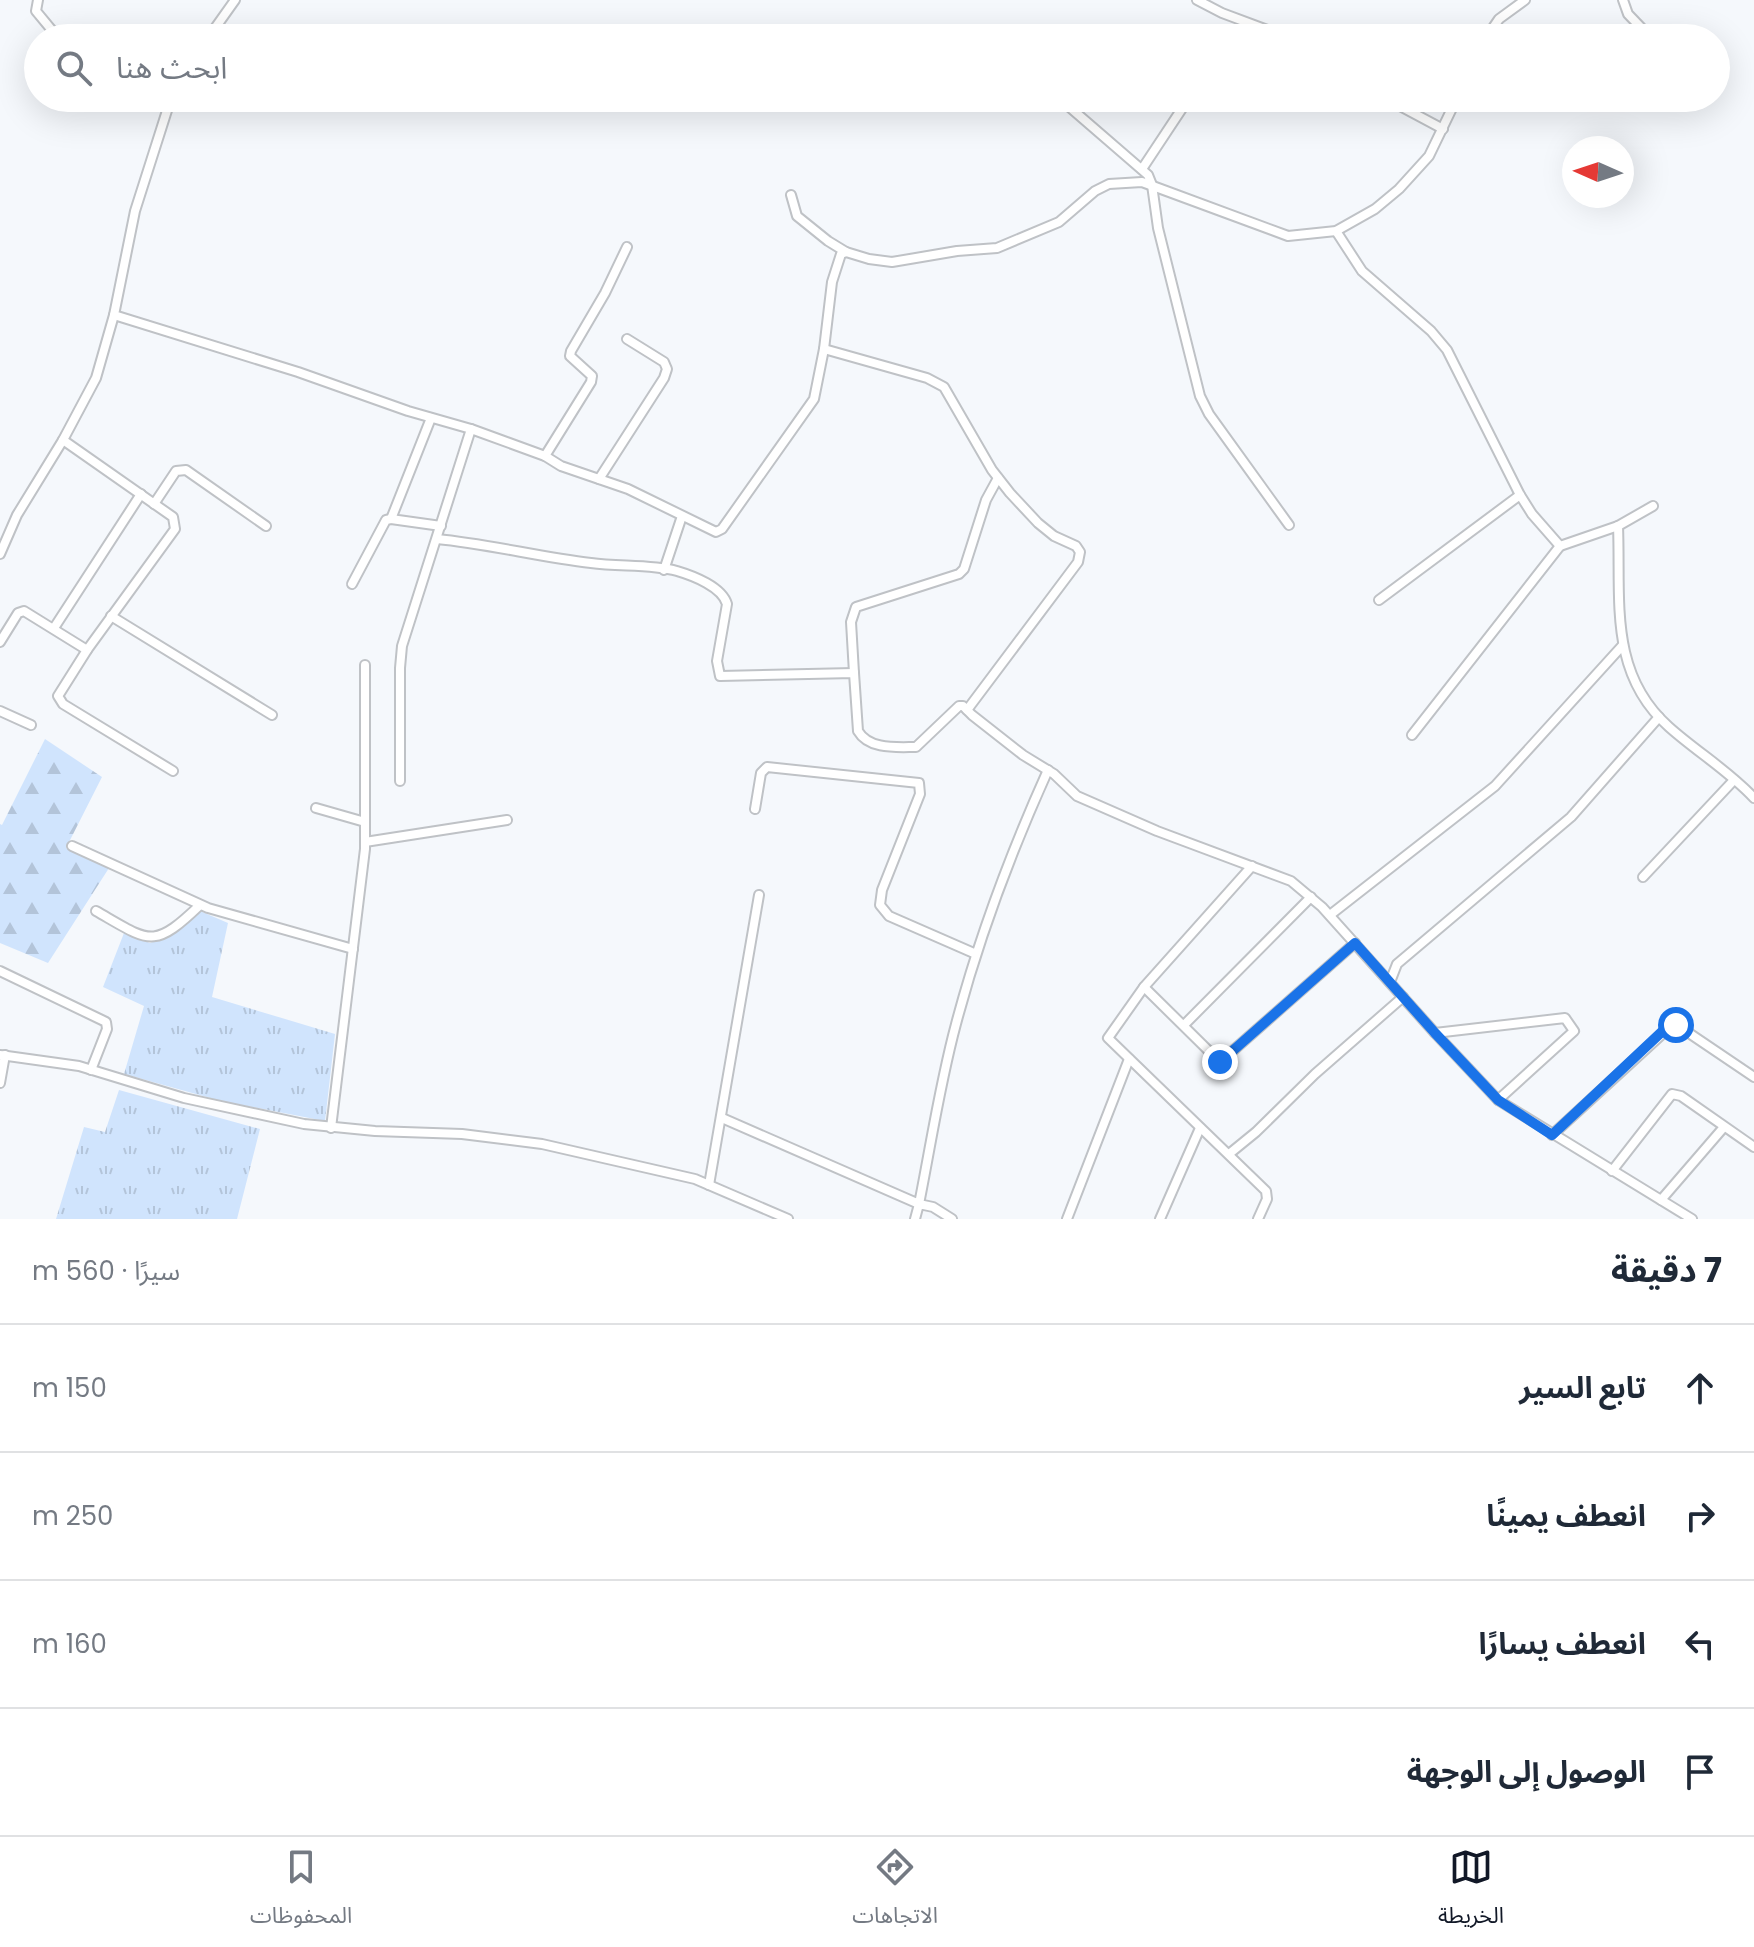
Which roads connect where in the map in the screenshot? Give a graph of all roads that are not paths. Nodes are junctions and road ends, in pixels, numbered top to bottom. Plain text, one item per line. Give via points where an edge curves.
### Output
1 (38, 0) edge
2 (235, 0) edge
3 (1525, 0) edge
4 (1623, 0) edge
5 (1199, 1) edge
6 (47, 24) edge
7 (218, 24) edge
8 (1251, 24) edge
9 (1496, 24) edge
10 (1638, 24) edge
11 (167, 112) edge
12 (1075, 112) edge
13 (1180, 112) edge
14 (1411, 112) edge
15 (1451, 112) edge
16 (1443, 129) junction
17 (1142, 169) junction
18 (1152, 185) junction
19 (791, 195) dead end
20 (1336, 231) junction
21 (627, 247) dead end
22 (846, 252) junction
23 (114, 315) junction
24 (627, 339) dead end
25 (824, 349) junction
26 (431, 418) junction
27 (471, 429) junction
28 (63, 440) junction
29 (545, 456) junction
30 (998, 478) junction
31 (599, 479) junction
32 (141, 494) junction
33 (1520, 495) junction
34 (154, 504) junction
35 (1653, 506) dead end
36 (682, 516) junction
37 (391, 519) junction
38 (1289, 525) dead end
39 (266, 526) dead end
40 (441, 526) junction
41 (1618, 526) junction
42 (437, 539) junction
43 (1560, 546) junction
44 (0, 554) edge
45 (664, 570) junction
46 (352, 584) dead end
47 (1379, 600) dead end
48 (111, 616) junction
49 (54, 628) junction
50 (0, 642) edge
51 (1623, 645) junction
52 (87, 650) junction
53 (365, 665) dead end
54 (854, 673) junction
55 (967, 710) junction
56 (0, 711) edge
57 (272, 715) dead end
58 (1659, 717) junction
59 (31, 725) dead end
60 (1412, 735) dead end
61 (1048, 770) junction
62 (173, 771) dead end
63 (1734, 780) junction
64 (400, 781) dead end
65 (1754, 798) edge
66 (316, 808) dead end
67 (755, 809) dead end
68 (507, 820) dead end
69 (365, 822) junction
70 (365, 842) junction
71 (72, 846) dead end
72 (1252, 866) junction
73 (1643, 877) dead end
74 (759, 895) dead end
75 (1311, 897) junction
76 (200, 905) junction
77 (96, 911) dead end
78 (1330, 915) junction
79 (1355, 943) junction
80 (353, 949) junction
81 (976, 954) junction
82 (0, 971) edge
83 (1390, 982) junction
84 (1144, 987) junction
85 (1403, 997) junction
86 (1184, 1025) junction
87 (1435, 1033) junction
88 (3, 1055) edge
89 (1129, 1059) junction
90 (91, 1070) junction
91 (1754, 1076) edge
92 (0, 1083) edge
93 (1498, 1100) junction
94 (722, 1118) junction
95 (1724, 1127) junction
96 (331, 1128) junction
97 (1200, 1128) junction
98 (1552, 1135) junction
99 (1754, 1147) edge
100 (1229, 1154) junction
101 (1612, 1171) junction
102 (709, 1185) junction
103 (1661, 1200) junction
104 (919, 1204) junction
105 (788, 1219) edge
106 (915, 1219) edge
107 (952, 1219) edge
108 (1067, 1219) edge
109 (1160, 1219) edge
110 (1258, 1219) edge
111 (1692, 1219) edge

1 - 6 street via 36,11
2 - 7 street
3 - 9 street
4 - 10 street
5 - 8 street
11 - 23 street via 135,211
12 - 17 street
13 - 17 street
14 - 16 street
15 - 16 street
16 - 20 street via 1429,156 1399,189
17 - 18 street
18 - 20 street via 1288,236
18 - 22 street via 1109,184 1059,222 997,248 892,262
18 - 38 street via 1200,396
19 - 22 street via 797,216
20 - 33 street via 1362,271 1447,350
21 - 29 street via 571,351 574,361 592,376 591,382
22 - 25 street via 832,282
23 - 26 street
23 - 28 street via 96,378
24 - 31 street via 667,369
25 - 30 street via 944,387
25 - 36 street via 814,399 722,529 709,530
26 - 27 street
26 - 37 street
27 - 29 street
27 - 40 street
28 - 32 street
28 - 44 street
29 - 31 street
30 - 54 street via 959,574 856,607 851,622
30 - 55 street via 1038,523 1076,546 1080,556
31 - 36 street
32 - 34 street
32 - 49 street
33 - 43 street
33 - 47 street
34 - 39 street via 176,471 186,470
34 - 48 street via 173,517 175,529
35 - 41 street
36 - 45 street
37 - 40 street
37 - 46 street
40 - 42 street
41 - 43 street
41 - 51 street
42 - 45 street
42 - 64 street via 402,646
43 - 60 street
45 - 54 street via 724,595 720,676
48 - 52 street
48 - 57 street
49 - 50 street via 24,611
49 - 52 street
51 - 58 street via 1636,688
51 - 78 street via 1495,786
52 - 62 street via 59,700
53 - 69 street
54 - 55 street via 858,731 870,743 916,747 959,706
55 - 61 street
56 - 59 street
58 - 63 street
58 - 83 street via 1571,817 1397,964
61 - 72 street via 1087,801
61 - 81 street
63 - 65 street
63 - 73 street
66 - 69 street
67 - 81 street via 761,773 767,767 919,783 920,794 880,905 889,916
68 - 70 street
69 - 70 street
70 - 80 street
71 - 76 street
72 - 75 street via 1291,881
72 - 84 street
74 - 94 street
75 - 78 street
75 - 86 street
76 - 77 street via 156,938
76 - 80 street
78 - 79 street
79 - 83 street
79 - 86 street via 1220,1062
80 - 96 street
81 - 104 street via 941,1085
82 - 90 street via 106,1022
83 - 85 street
84 - 86 street
84 - 89 street via 1108,1038
85 - 87 street
85 - 100 street
87 - 93 street
87 - 93 street via 1565,1018 1574,1031
88 - 90 street
88 - 92 street
89 - 97 street
89 - 108 street
90 - 96 street via 184,1098
91 - 98 street via 1672,1025
93 - 98 street
94 - 102 street
94 - 104 street
95 - 99 street
95 - 101 street via 1672,1094
95 - 103 street
96 - 102 street via 519,1140
97 - 100 street
97 - 109 street
98 - 101 street
100 - 110 street via 1266,1191
101 - 103 street
102 - 105 street
103 - 111 street
104 - 106 street
104 - 107 street

